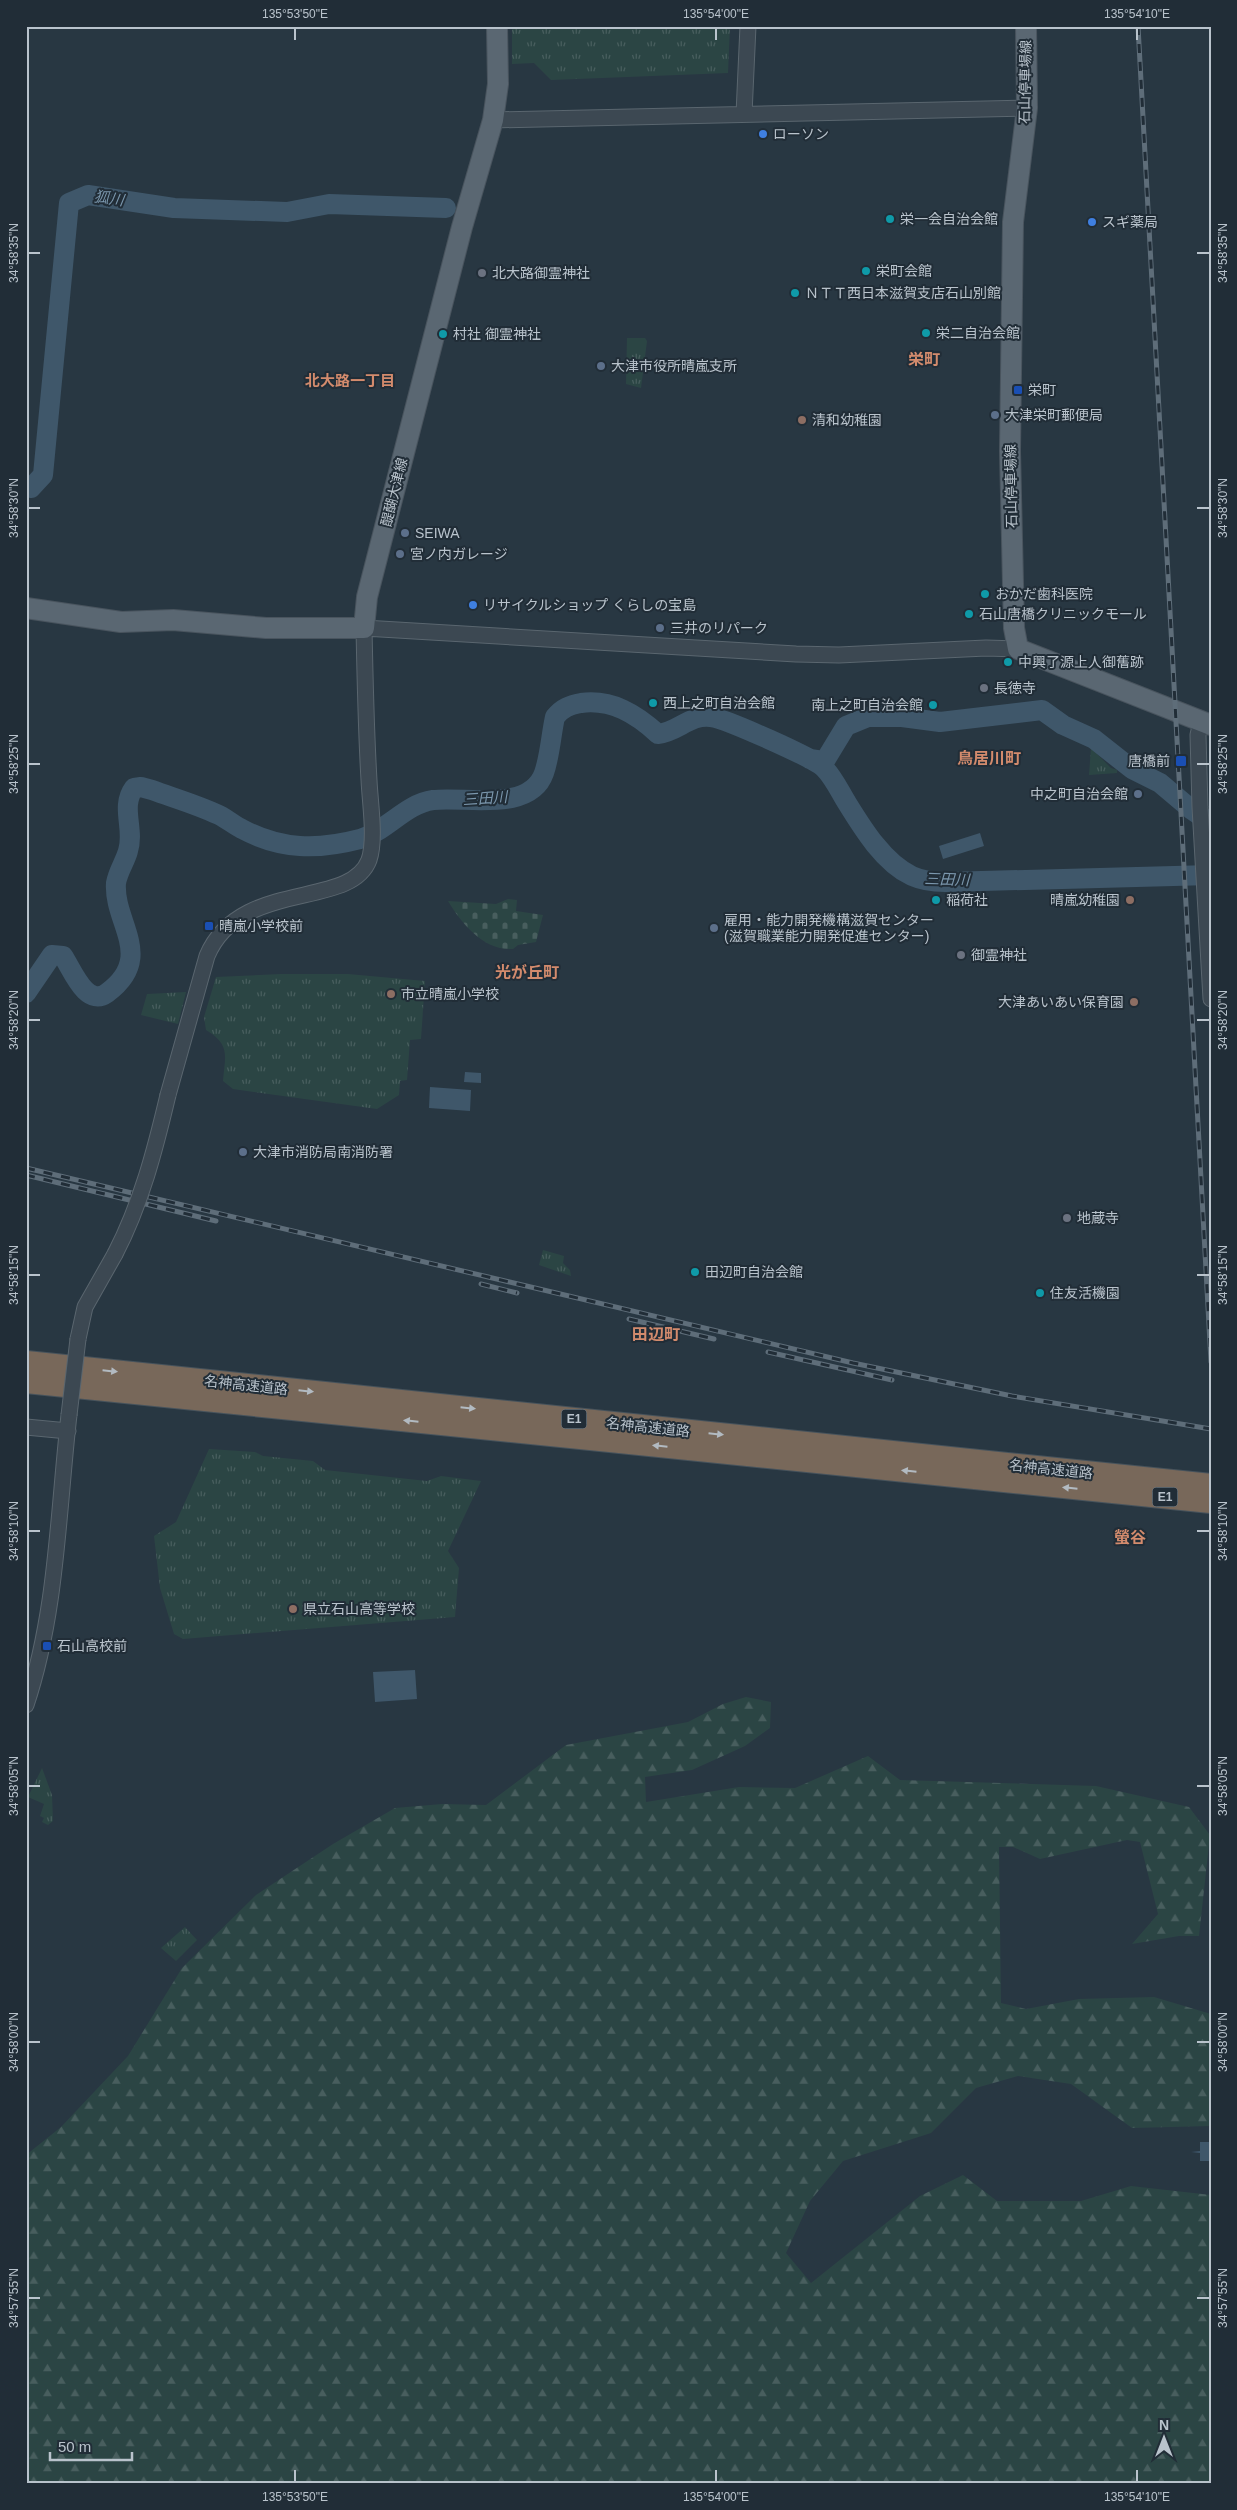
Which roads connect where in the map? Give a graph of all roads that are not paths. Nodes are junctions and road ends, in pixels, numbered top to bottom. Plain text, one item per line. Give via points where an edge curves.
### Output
1 (497, 26) edge
2 (748, 26) edge
3 (1026, 26) edge
4 (1027, 108) junction
5 (744, 114) junction
6 (493, 120) junction
7 (26, 608) edge
8 (364, 628) junction
9 (1018, 650) junction
10 (1206, 724) edge
11 (1211, 999) edge
12 (26, 1362) edge
13 (26, 1382) edge
14 (26, 1427) edge
15 (68, 1431) junction
16 (1120, 1484) junction
17 (1211, 1485) edge
18 (1211, 1502) edge
19 (26, 1705) edge

1 - 6 main road, 醍醐大津線 via 498,84
2 - 5 street
3 - 4 main road, 石山停車場線
4 - 5 street
4 - 9 main road, 石山停車場線 via 1013,222 1010,452 1014,628
5 - 6 street
6 - 8 main road, 醍醐大津線 via 462,227 367,597
7 - 8 main road via 121,622 173,620 266,628
8 - 9 street via 791,654 986,648
8 - 15 street, bridge via 371,825 369,860 352,879 333,888 267,903 235,920 212,944 134,1215 85,1307 78,1338
9 - 10 main road
10 - 11 street via 1198,735
12 -> 16 highway, 名神高速道路 / E1
16 -> 13 highway, 名神高速道路 / E1
14 - 15 street
15 - 19 street via 48,1608 38,1665
16 - 17 highway, 名神高速道路 / E1
16 - 18 highway, 名神高速道路 / E1

